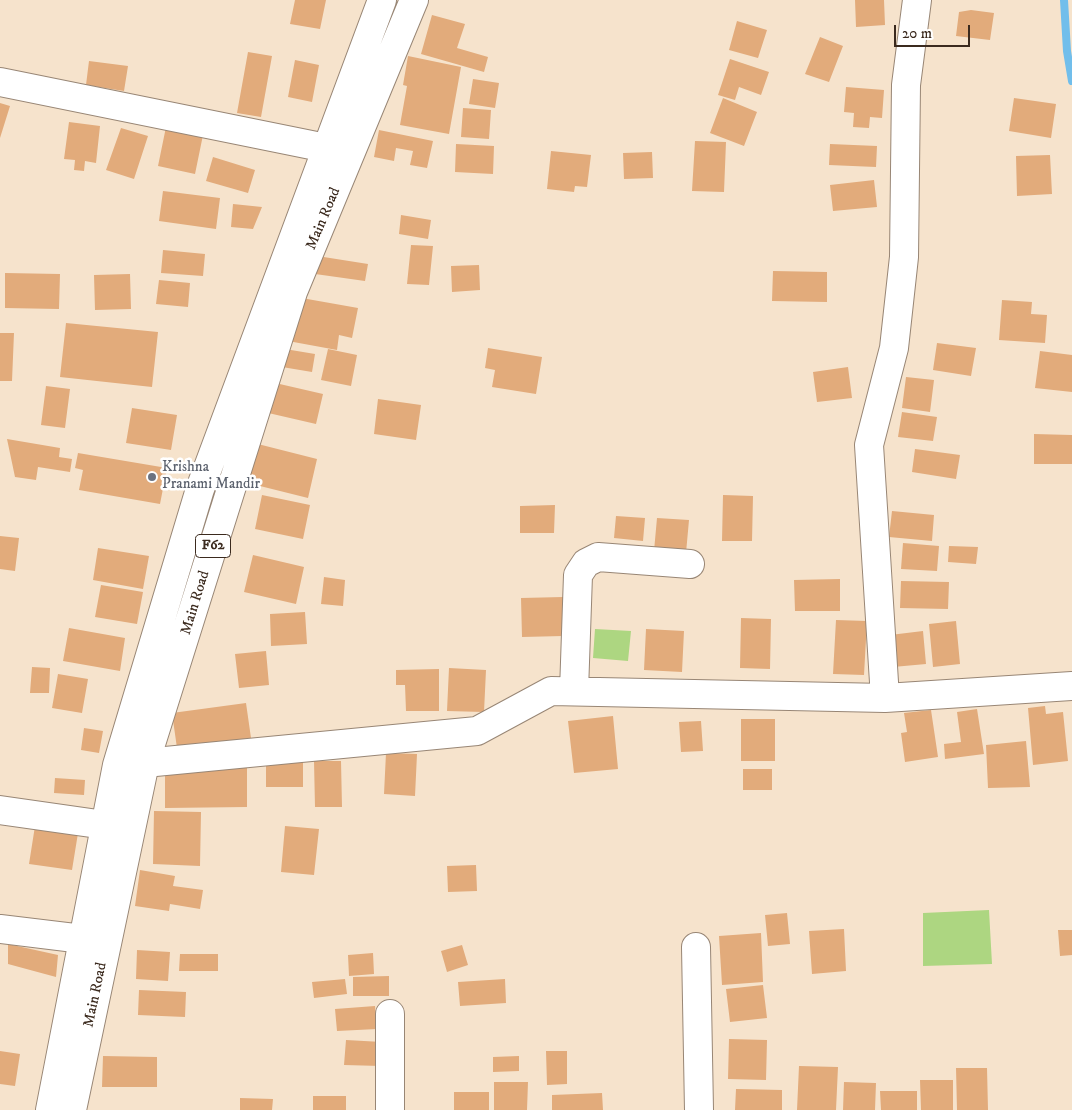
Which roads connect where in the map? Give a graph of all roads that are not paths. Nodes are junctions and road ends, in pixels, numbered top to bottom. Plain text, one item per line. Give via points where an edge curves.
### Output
1 (382, 0) edge
2 (414, 0) edge
3 (917, 0) edge
4 (0, 82) edge
5 (326, 148) junction
6 (690, 564) dead end
7 (1072, 686) edge
8 (574, 691) junction
9 (885, 698) junction
10 (145, 763) junction
11 (117, 765) junction
12 (0, 810) edge
13 (105, 825) junction
14 (0, 929) edge
15 (83, 939) junction
16 (696, 946) dead end
17 (390, 1014) dead end
18 (50, 1110) edge
19 (72, 1110) edge
20 (390, 1110) edge
21 (699, 1110) edge

1 - 5 street, Main Road / F62
2 - 10 street, Main Road / F62 via 292,292
3 - 9 street via 906,85 904,257 894,348 869,444
4 - 5 street
5 - 11 street, Main Road / F62 via 200,489
6 - 8 street via 598,557 586,563 578,575
7 - 9 street
8 - 9 street
8 - 10 street via 551,690 477,731
10 - 11 street
10 - 19 street, Main Road / F62
11 - 13 street, Main Road / F62
12 - 13 street
13 - 15 street, Main Road / F62
14 - 15 street
15 - 18 street, Main Road / F62
16 - 21 street
17 - 20 street

